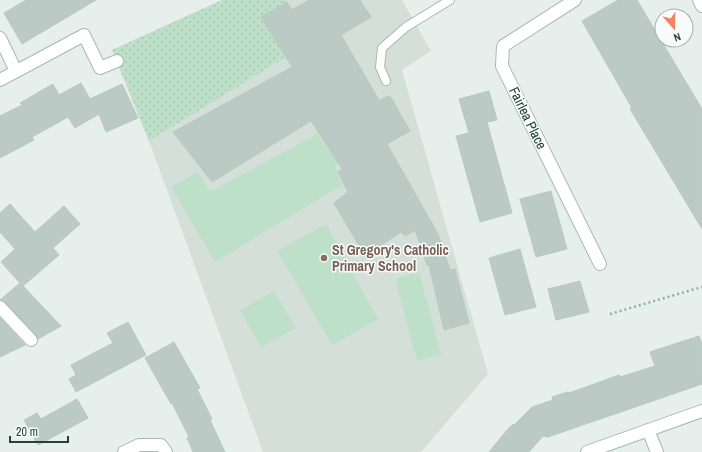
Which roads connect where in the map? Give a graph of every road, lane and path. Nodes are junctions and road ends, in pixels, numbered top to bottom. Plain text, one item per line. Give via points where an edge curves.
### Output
1 (450, 0) edge
2 (575, 0) edge
3 (699, 0) edge
4 (702, 6) edge
5 (0, 38) edge
6 (117, 60) dead end
7 (16, 71) junction
8 (0, 80) edge
9 (386, 81) dead end
10 (600, 264) dead end
11 (702, 287) edge
12 (0, 307) edge
13 (610, 314) dead end
14 (30, 340) dead end
15 (702, 412) edge
16 (648, 430) junction
17 (124, 452) edge
18 (166, 452) edge
19 (587, 452) edge
20 (657, 452) edge

1 - 9 lane via 406,27 382,48 380,68
2 - 10 street, Fairlea Place via 503,46 502,66
3 - 4 street
5 - 7 street
6 - 7 street via 100,68 84,35
7 - 8 street
11 - 13 path
12 - 14 street
15 - 16 street
16 - 19 street
16 - 20 street
17 - 18 street via 139,444 161,445

